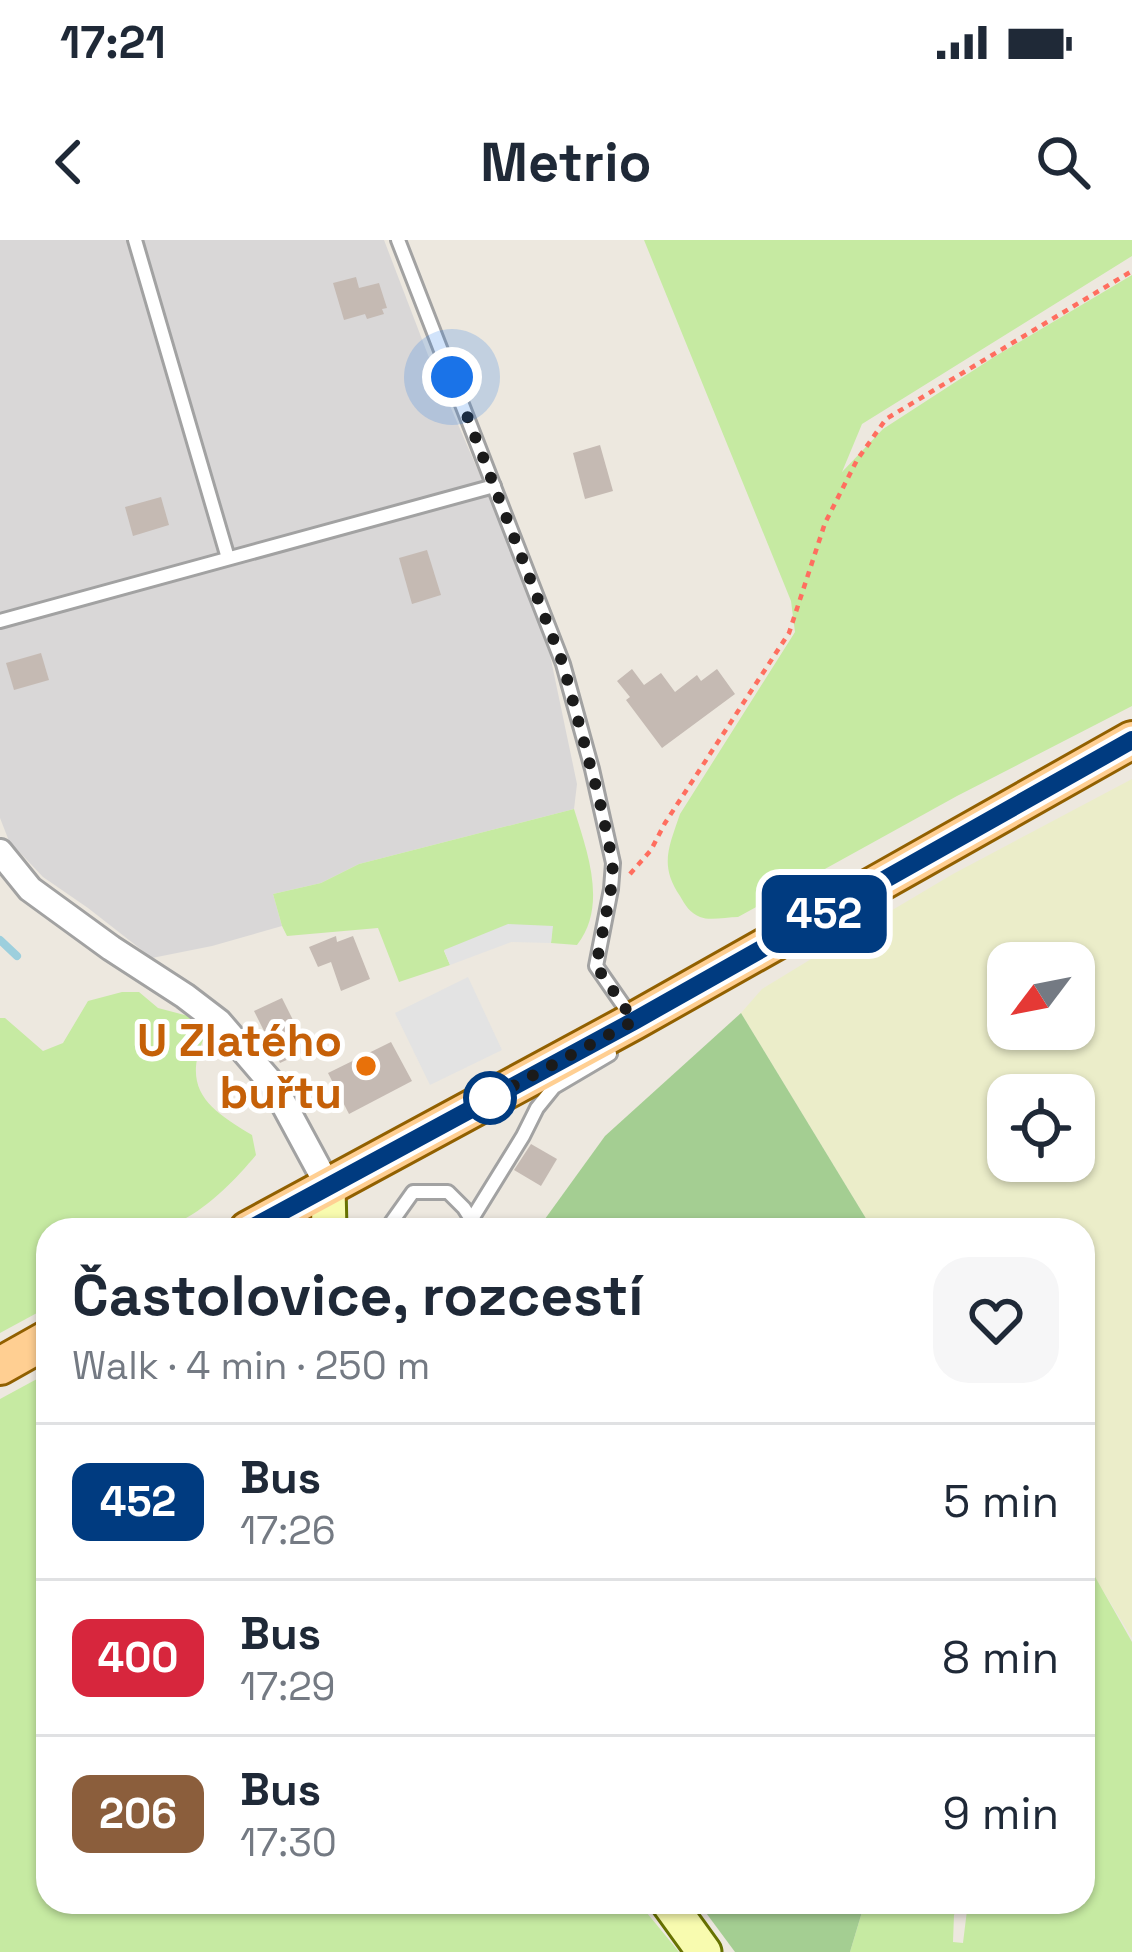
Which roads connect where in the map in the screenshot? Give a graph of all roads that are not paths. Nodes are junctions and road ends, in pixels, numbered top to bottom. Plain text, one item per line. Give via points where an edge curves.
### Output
1 (135, 240) edge
2 (398, 240) edge
3 (494, 486) junction
4 (228, 559) junction
5 (0, 621) edge
6 (1132, 740) edge
7 (0, 852) edge
8 (638, 1030) junction
9 (328, 1186) junction
10 (270, 1218) edge
11 (329, 1218) edge
12 (395, 1218) edge
13 (466, 1218) edge
14 (472, 1218) edge
15 (36, 1346) edge
16 (0, 1366) edge
17 (677, 1914) edge
18 (704, 1952) edge

1 - 4 lane
2 - 3 lane
3 - 4 lane
3 - 8 lane via 563,664 613,863 596,966
4 - 5 lane
6 - 8 main road
7 - 9 street via 30,889 219,1022 274,1086
8 - 9 main road
8 - 14 lane via 554,1087
9 - 10 main road
9 - 11 street
12 - 13 lane via 413,1192 448,1192
15 - 16 main road
17 - 18 street

